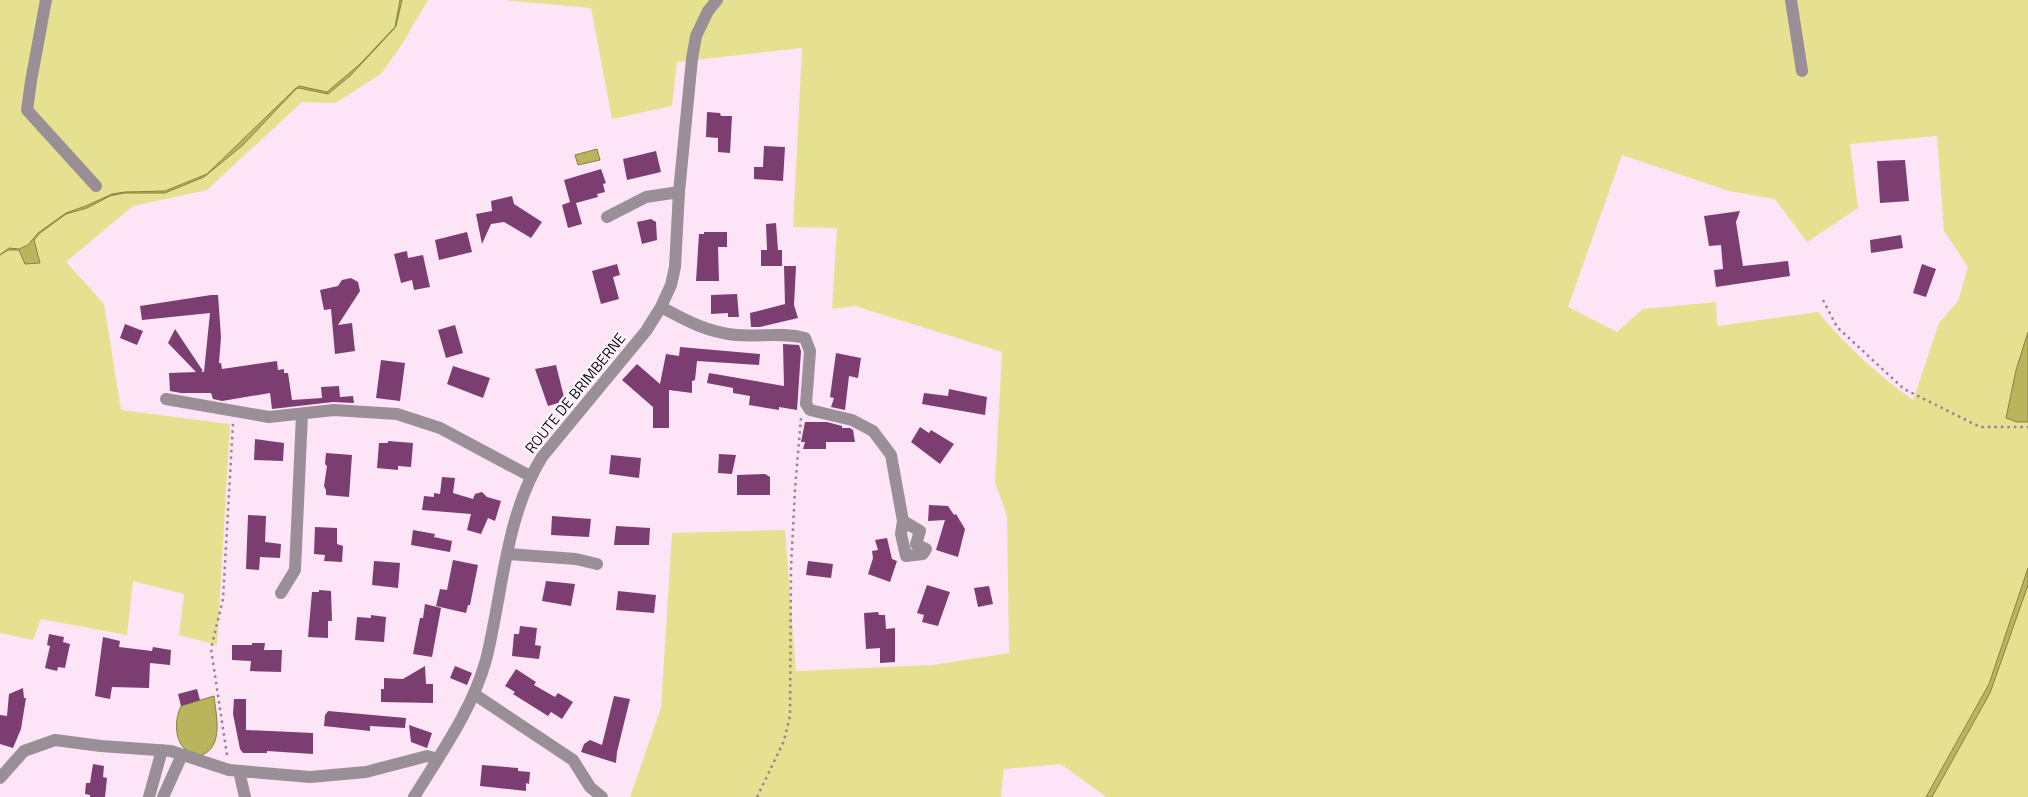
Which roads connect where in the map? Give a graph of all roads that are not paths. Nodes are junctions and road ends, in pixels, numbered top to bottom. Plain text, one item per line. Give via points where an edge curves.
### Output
1 (46, 0) edge
2 (717, 0) edge
3 (1791, 0) edge
4 (1802, 71) dead end
5 (96, 186) dead end
6 (679, 192) junction
7 (606, 217) dead end
8 (661, 307) junction
9 (166, 399) dead end
10 (302, 414) junction
11 (530, 476) junction
12 (903, 521) dead end
13 (508, 554) junction
14 (598, 564) dead end
15 (281, 593) dead end
16 (474, 694) junction
17 (162, 750) junction
18 (182, 755) junction
19 (438, 759) junction
20 (234, 770) junction
21 (0, 778) edge
22 (149, 797) edge
23 (163, 797) edge
24 (245, 797) edge
25 (414, 797) edge
26 (602, 797) edge

1 - 5 street via 28,110
2 - 6 street, ROUTE DE BRIMBERNE via 696,36
3 - 4 street
6 - 7 street via 646,197
6 - 8 street, ROUTE DE BRIMBERNE via 674,267 671,285
8 - 11 street, ROUTE DE BRIMBERNE via 646,331
8 - 12 street via 699,328 736,335 805,338 810,351 806,404 810,410 852,420 873,431 892,455
9 - 10 street via 269,417
10 - 11 street via 334,410 397,414 440,428
10 - 15 street via 295,570
11 - 13 street, ROUTE DE BRIMBERNE via 519,504
13 - 14 street via 576,559
13 - 16 street, ROUTE DE BRIMBERNE via 486,661
16 - 19 street, ROUTE DE BRIMBERNE
16 - 26 street via 573,760 590,787
17 - 18 street
17 - 21 street via 55,740 24,751
17 - 22 street
18 - 20 street
18 - 23 street
19 - 20 street via 427,756 366,772 310,777
19 - 25 street, ROUTE DE BRIMBERNE
20 - 24 street

